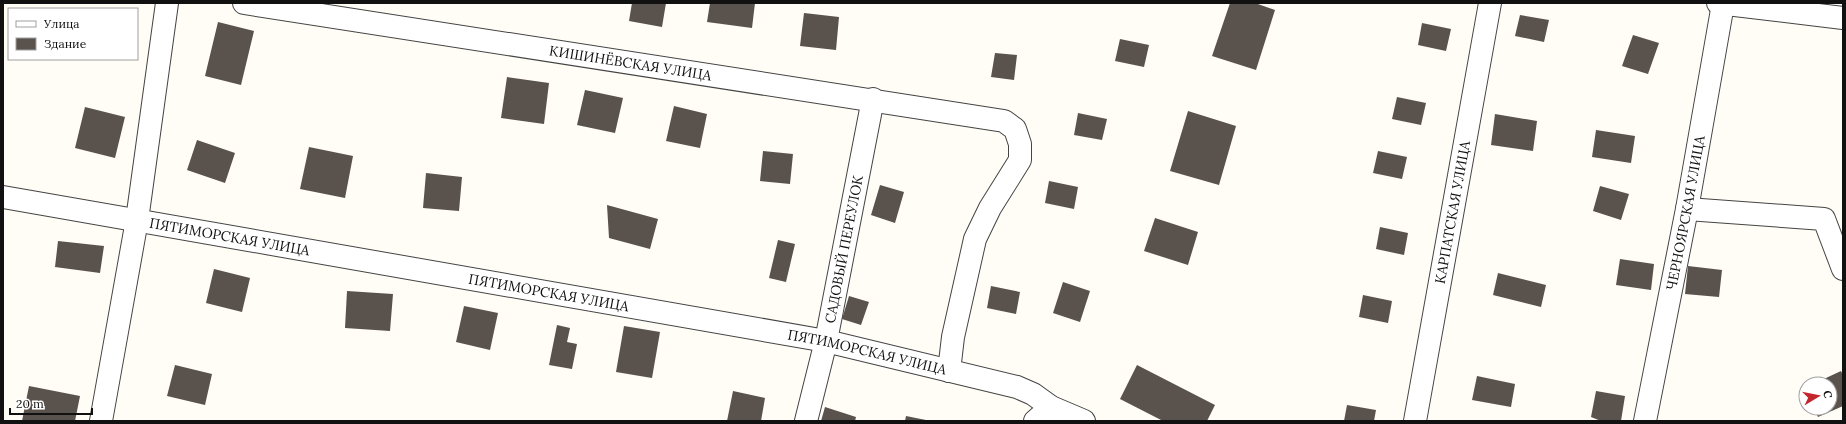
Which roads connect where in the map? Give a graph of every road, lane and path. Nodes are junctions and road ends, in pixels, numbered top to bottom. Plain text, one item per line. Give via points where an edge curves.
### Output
1 (167, 3) edge
2 (244, 3) edge
3 (1490, 3) edge
4 (1721, 3) edge
5 (1843, 18) edge
6 (873, 99) junction
7 (3, 197) edge
8 (1687, 209) junction
9 (137, 220) junction
10 (1843, 269) edge
11 (826, 341) junction
12 (949, 371) junction
13 (1051, 407) junction
14 (100, 421) edge
15 (806, 421) edge
16 (1035, 421) edge
17 (1084, 421) edge
18 (1415, 421) edge
19 (1645, 421) edge

1 - 9 street
2 - 6 street, КИШИНЁВСКАЯ УЛИЦА
3 - 18 street, КАРПАТСКАЯ УЛИЦА
4 - 5 street
4 - 8 street, ЧЕРНОЯРСКАЯ УЛИЦА
6 - 11 street, САДОВЫЙ ПЕРЕУЛОК
6 - 12 street, КИШИНЁВСКАЯ УЛИЦА via 1004,121 1015,129 1020,144 1020,160 990,208 975,239 953,337
7 - 9 street, ПЯТИМОРСКАЯ УЛИЦА
8 - 10 street via 1824,219
8 - 19 street, ЧЕРНОЯРСКАЯ УЛИЦА
9 - 11 street, ПЯТИМОРСКАЯ УЛИЦА
9 - 14 street
11 - 12 street, ПЯТИМОРСКАЯ УЛИЦА
11 - 15 street, САДОВЫЙ ПЕРЕУЛОК
12 - 13 street, ПЯТИМОРСКАЯ УЛИЦА via 1017,387 1033,394
13 - 16 street
13 - 17 street, ПЯТИМОРСКАЯ УЛИЦА

